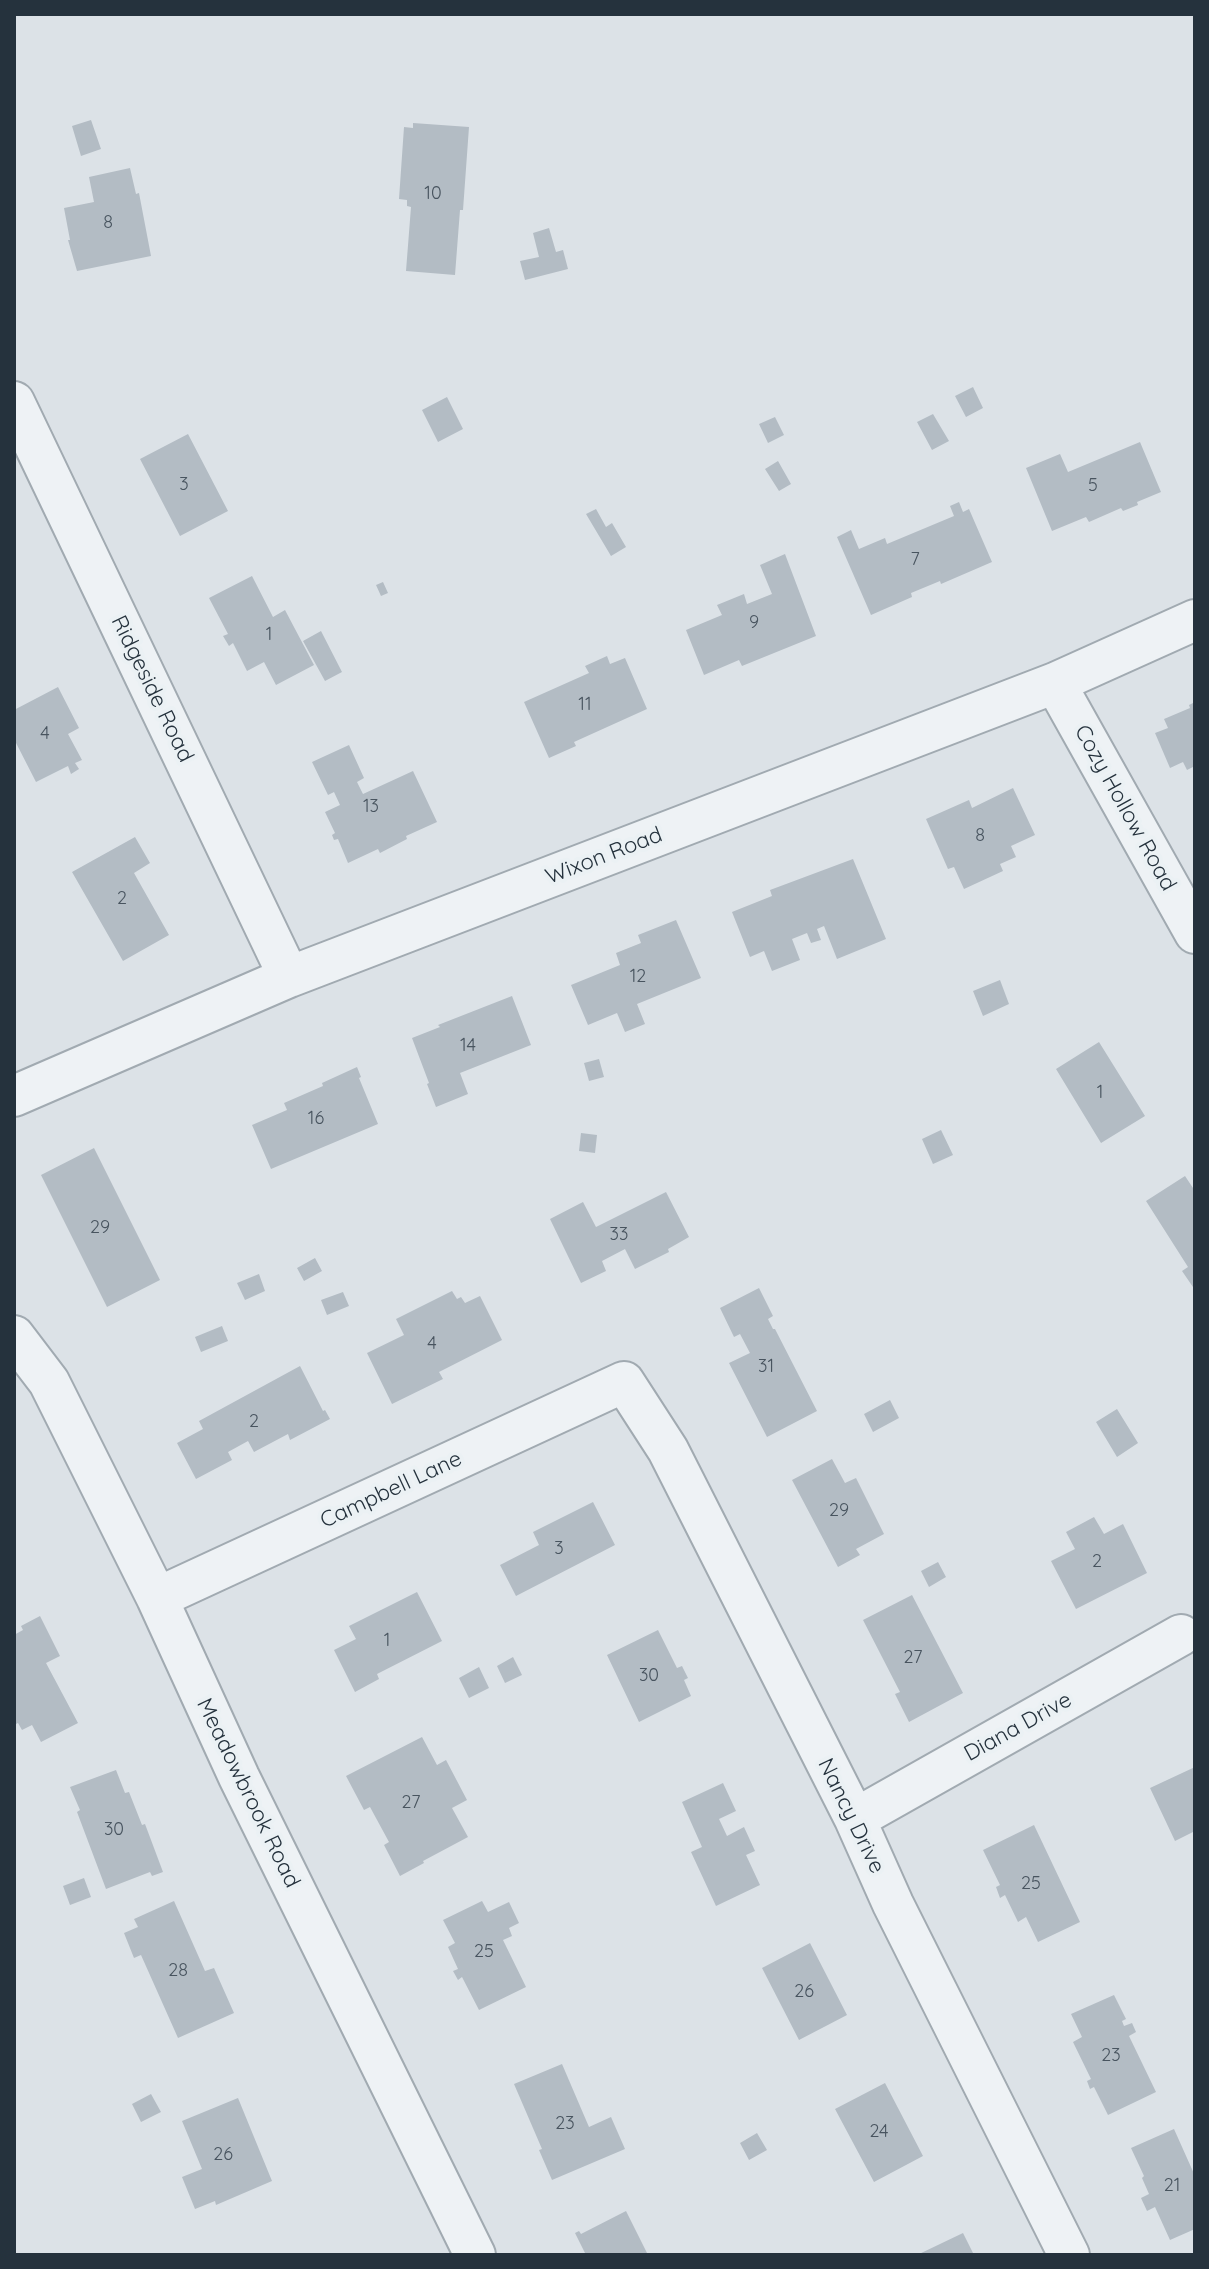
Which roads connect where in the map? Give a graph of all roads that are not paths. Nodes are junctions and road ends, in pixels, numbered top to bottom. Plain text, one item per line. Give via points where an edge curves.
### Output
1 (14, 402) edge
2 (1195, 620) edge
3 (1055, 683) junction
4 (1195, 933) edge
5 (289, 977) junction
6 (14, 1096) edge
7 (14, 1336) edge
8 (624, 1382) joint
9 (157, 1598) junction
10 (1181, 1635) dead end
11 (855, 1819) junction
12 (475, 2255) edge
13 (1069, 2255) edge

1 - 5 street, Ridgeside Road
2 - 3 street, Wixon Road
3 - 4 street, Cozy Hollow Road
3 - 5 street, Wixon Road
5 - 6 street, Wixon Road
7 - 9 street, Meadowbrook Road via 49,1382
8 - 9 street, Campbell Lane
8 - 11 street, Nancy Drive via 668,1450
9 - 12 street, Meadowbrook Road via 239,1777
10 - 11 street, Diana Drive
11 - 13 street, Nancy Drive

